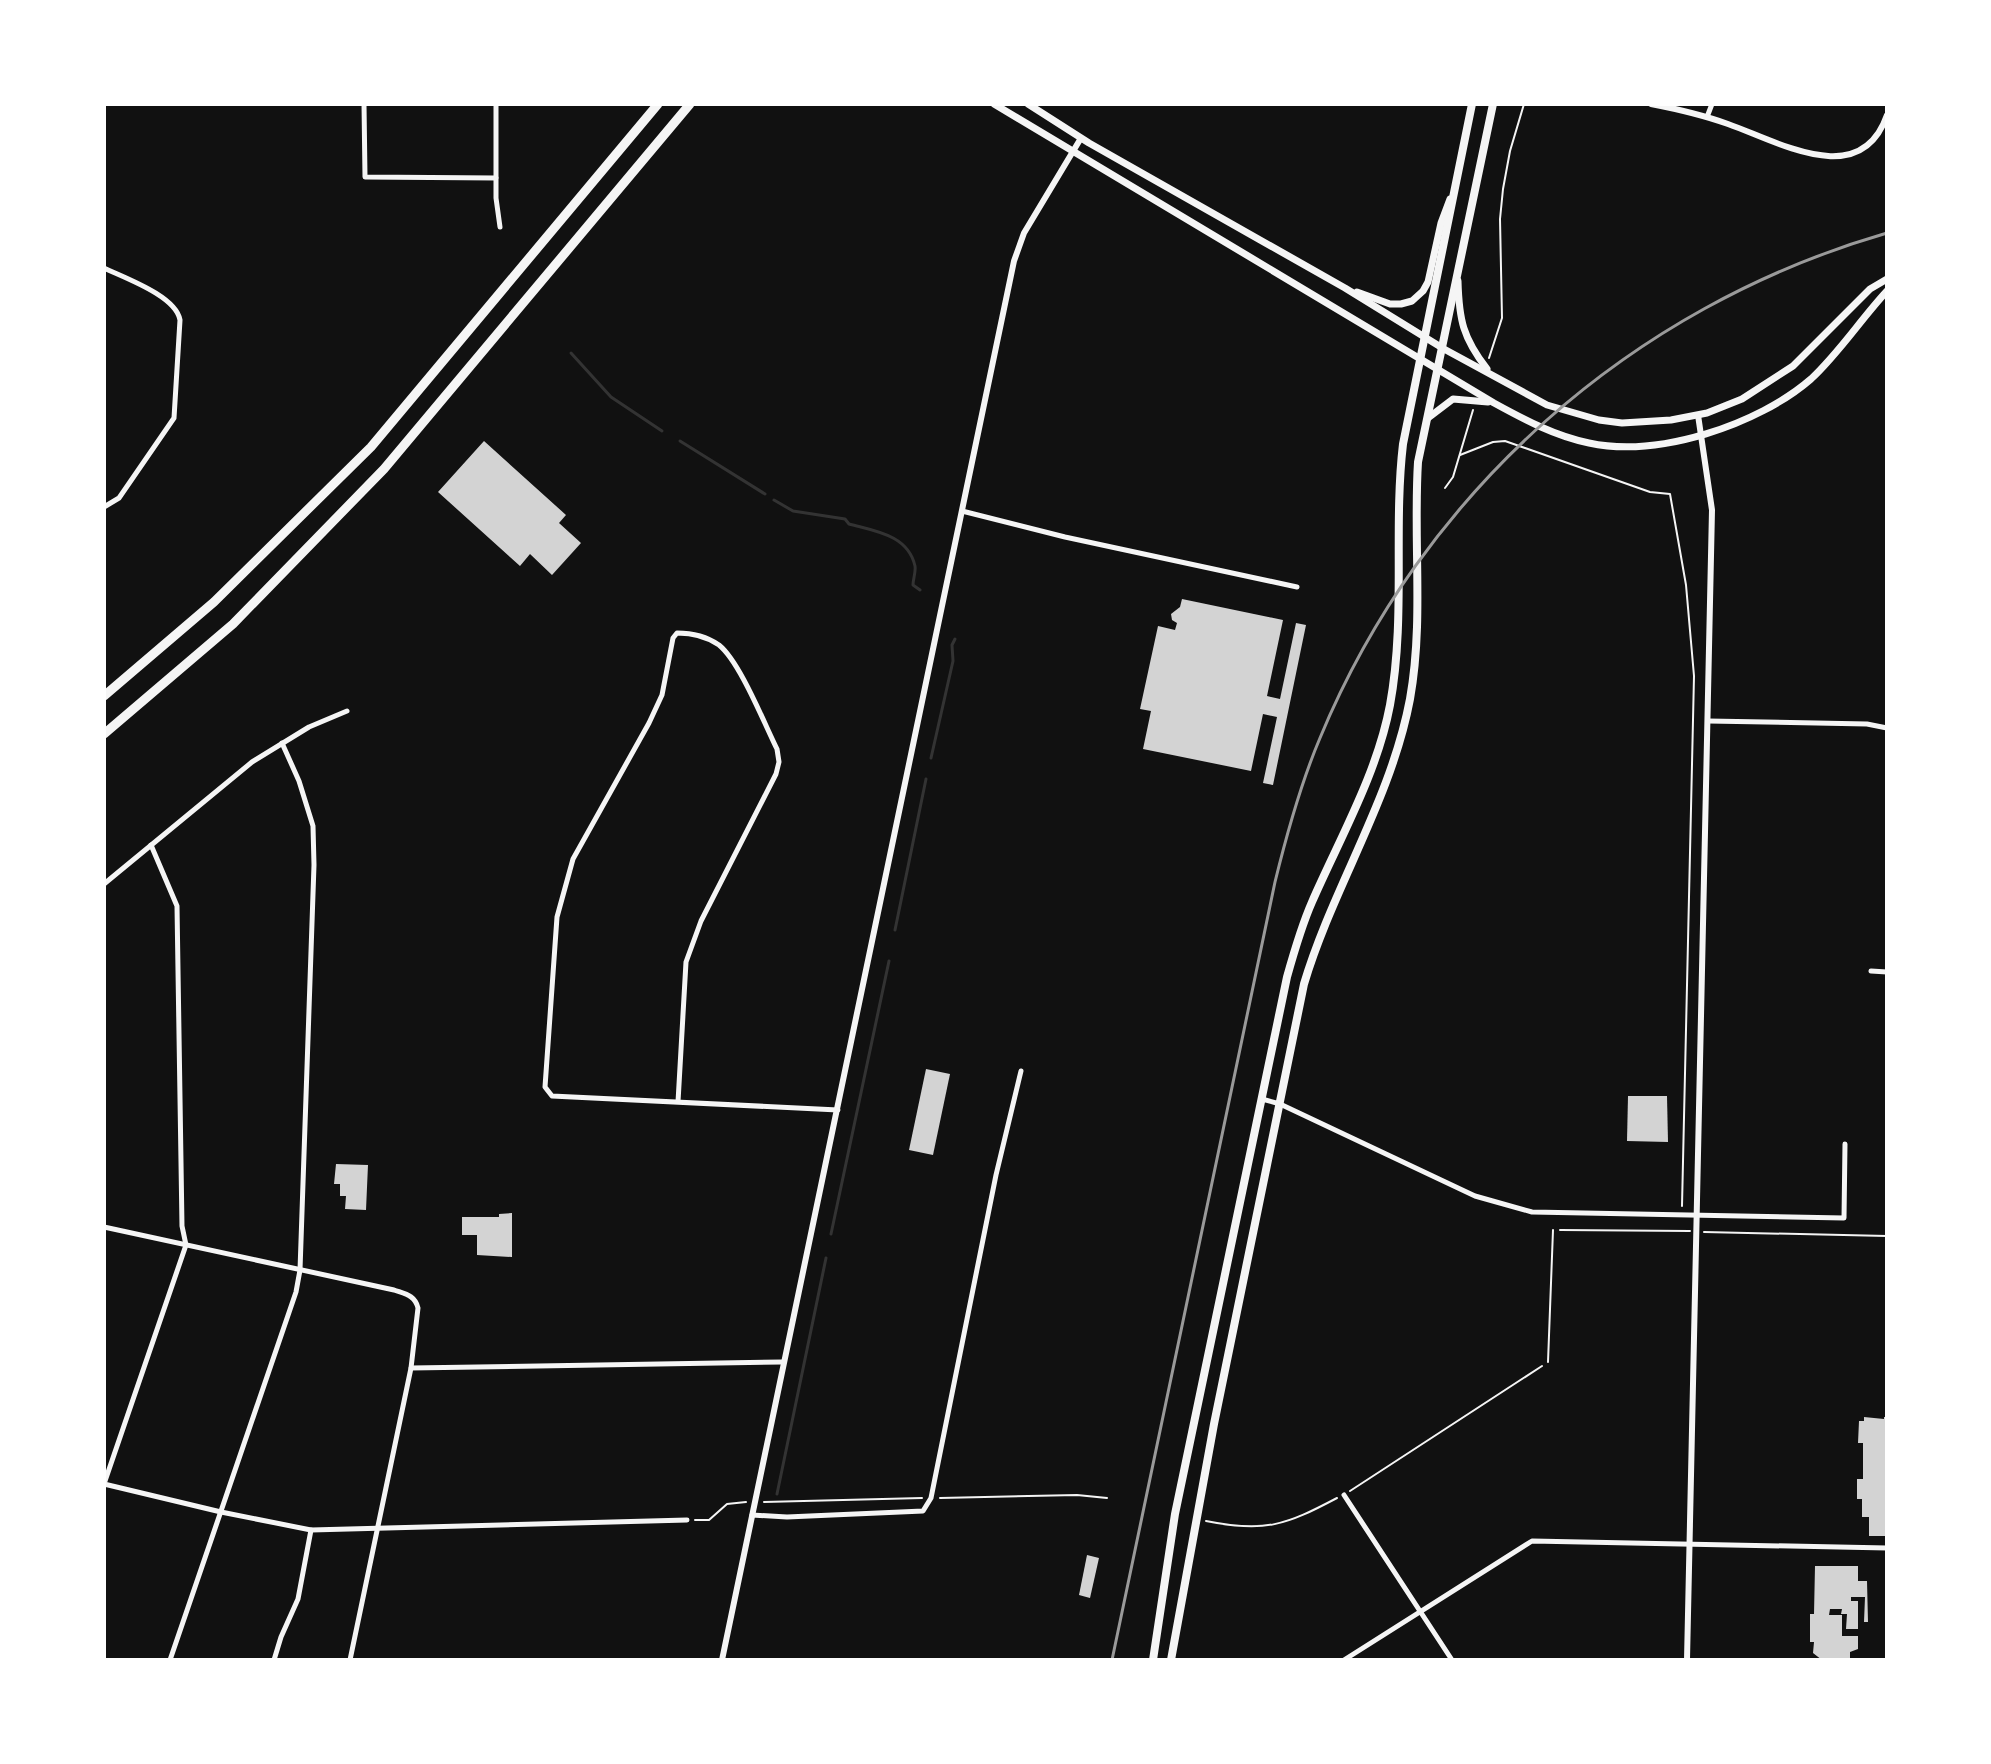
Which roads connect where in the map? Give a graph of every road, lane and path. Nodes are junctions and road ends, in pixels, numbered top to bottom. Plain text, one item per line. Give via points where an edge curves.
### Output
1 (364, 104) edge
2 (496, 104) edge
3 (658, 104) edge
4 (690, 104) edge
5 (994, 104) edge
6 (1028, 104) edge
7 (1472, 104) edge
8 (1493, 104) edge
9 (1524, 104) edge
10 (1651, 104) edge
11 (1712, 104) edge
12 (1887, 115) edge
13 (1707, 117) junction
14 (1081, 138) junction
15 (1073, 153) junction
16 (496, 178) junction
17 (1457, 179) junction
18 (500, 227) dead end
19 (104, 268) edge
20 (1887, 279) edge
21 (1458, 280) junction
22 (1345, 288) junction
23 (1887, 291) edge
24 (1496, 337) dead end
25 (1424, 338) junction
26 (1444, 349) junction
27 (1420, 359) junction
28 (1439, 370) junction
29 (1491, 374) junction
30 (1494, 403) junction
31 (1698, 415) junction
32 (1428, 418) junction
33 (1469, 422) dead end
34 (1703, 436) junction
35 (1460, 455) junction
36 (1445, 488) dead end
37 (104, 507) edge
38 (962, 511) junction
39 (1297, 587) dead end
40 (104, 696) edge
41 (347, 711) dead end
42 (1708, 721) junction
43 (1887, 728) edge
44 (104, 734) edge
45 (282, 743) junction
46 (151, 845) junction
47 (104, 884) edge
48 (1871, 971) dead end
49 (1887, 972) edge
50 (1021, 1071) dead end
51 (1262, 1098) junction
52 (678, 1102) junction
53 (1280, 1104) junction
54 (838, 1110) junction
55 (1845, 1144) dead end
56 (1682, 1216) junction
57 (1696, 1217) junction
58 (104, 1227) edge
59 (1553, 1230) joint
60 (1709, 1232) dead end
61 (1887, 1236) edge
62 (186, 1245) junction
63 (300, 1270) junction
64 (782, 1362) junction
65 (1548, 1362) joint
66 (411, 1368) junction
67 (104, 1484) edge
68 (1347, 1493) junction
69 (931, 1498) junction
70 (1107, 1498) dead end
71 (755, 1502) junction
72 (221, 1512) junction
73 (752, 1515) junction
74 (687, 1520) joint
75 (1205, 1520) dead end
76 (378, 1528) junction
77 (311, 1530) junction
78 (1690, 1543) junction
79 (1887, 1548) edge
80 (1421, 1611) junction
81 (170, 1660) edge
82 (274, 1660) edge
83 (350, 1660) edge
84 (722, 1660) edge
85 (1153, 1660) edge
86 (1171, 1660) edge
87 (1344, 1660) edge
88 (1452, 1660) edge
89 (1687, 1660) edge

1 - 16 street via 365,177
2 - 16 street
3 - 40 highway via 371,447 214,602
4 - 44 highway via 384,469 233,624
5 - 15 main road
6 - 14 main road
7 - 17 highway
8 - 21 highway
9 - 24 path via 1503,189 1502,318
10 - 13 street
11 - 13 street
12 - 13 street via 1867,146 1837,157 1806,152
14 - 15 street
14 - 22 main road
15 - 27 main road
15 - 38 street via 1024,233 1014,261
16 - 18 street
17 - 22 main road via 1423,291 1412,301 1390,304
17 - 25 highway
19 - 37 street via 169,301 180,320 174,418 119,498
20 - 31 main road via 1870,289 1793,366 1742,399
21 - 26 highway
21 - 29 main road via 1464,332
22 - 25 main road
23 - 34 main road via 1811,379 1741,421
25 - 26 main road
25 - 27 highway
26 - 28 highway
26 - 29 main road
27 - 28 main road
27 - 51 highway via 1398,487 1399,612 1390,706 1361,794 1297,943
28 - 30 main road
28 - 32 highway
29 - 31 main road via 1547,405 1599,420 1644,422
30 - 32 main road via 1453,399
30 - 34 main road via 1563,437 1610,447
31 - 34 street
32 - 53 highway via 1417,477 1418,612 1410,699 1383,792 1315,948
33 - 35 path
34 - 42 street via 1712,510
35 - 36 path
35 - 56 path via 1505,441 1650,492 1670,494 1694,676
38 - 39 street
38 - 54 street
41 - 45 street
42 - 43 street
42 - 57 street
45 - 46 street
45 - 63 street via 313,826
46 - 47 street
46 - 62 street via 177,906
48 - 49 street
50 - 69 street
51 - 53 street
51 - 85 highway via 1175,1514
52 - 52 street via 552,1096 545,1087 557,917 573,859 662,695 673,638 689,633 710,639 731,658 779,762 686,962
52 - 54 street
53 - 56 street via 1489,1200 1532,1212
53 - 86 highway
54 - 64 street
55 - 57 street via 1844,1218
56 - 57 street
56 - 59 path via 1682,1231
57 - 78 street
58 - 62 street
59 - 65 lane
60 - 61 path
62 - 63 street
62 - 67 street
63 - 66 street via 394,1290 417,1301
63 - 72 street
64 - 66 street
64 - 71 street
65 - 68 path
66 - 76 street
67 - 72 street
68 - 75 path via 1295,1520 1268,1526
68 - 80 street
69 - 70 path
69 - 71 path
69 - 73 street via 923,1511
71 - 73 street
71 - 74 path via 727,1504 709,1520
72 - 77 street
72 - 81 street
73 - 84 street
74 - 76 street
76 - 77 street
76 - 83 street
77 - 82 street via 298,1599
78 - 79 street
78 - 80 street via 1532,1541
78 - 89 street
80 - 87 street
80 - 88 street

